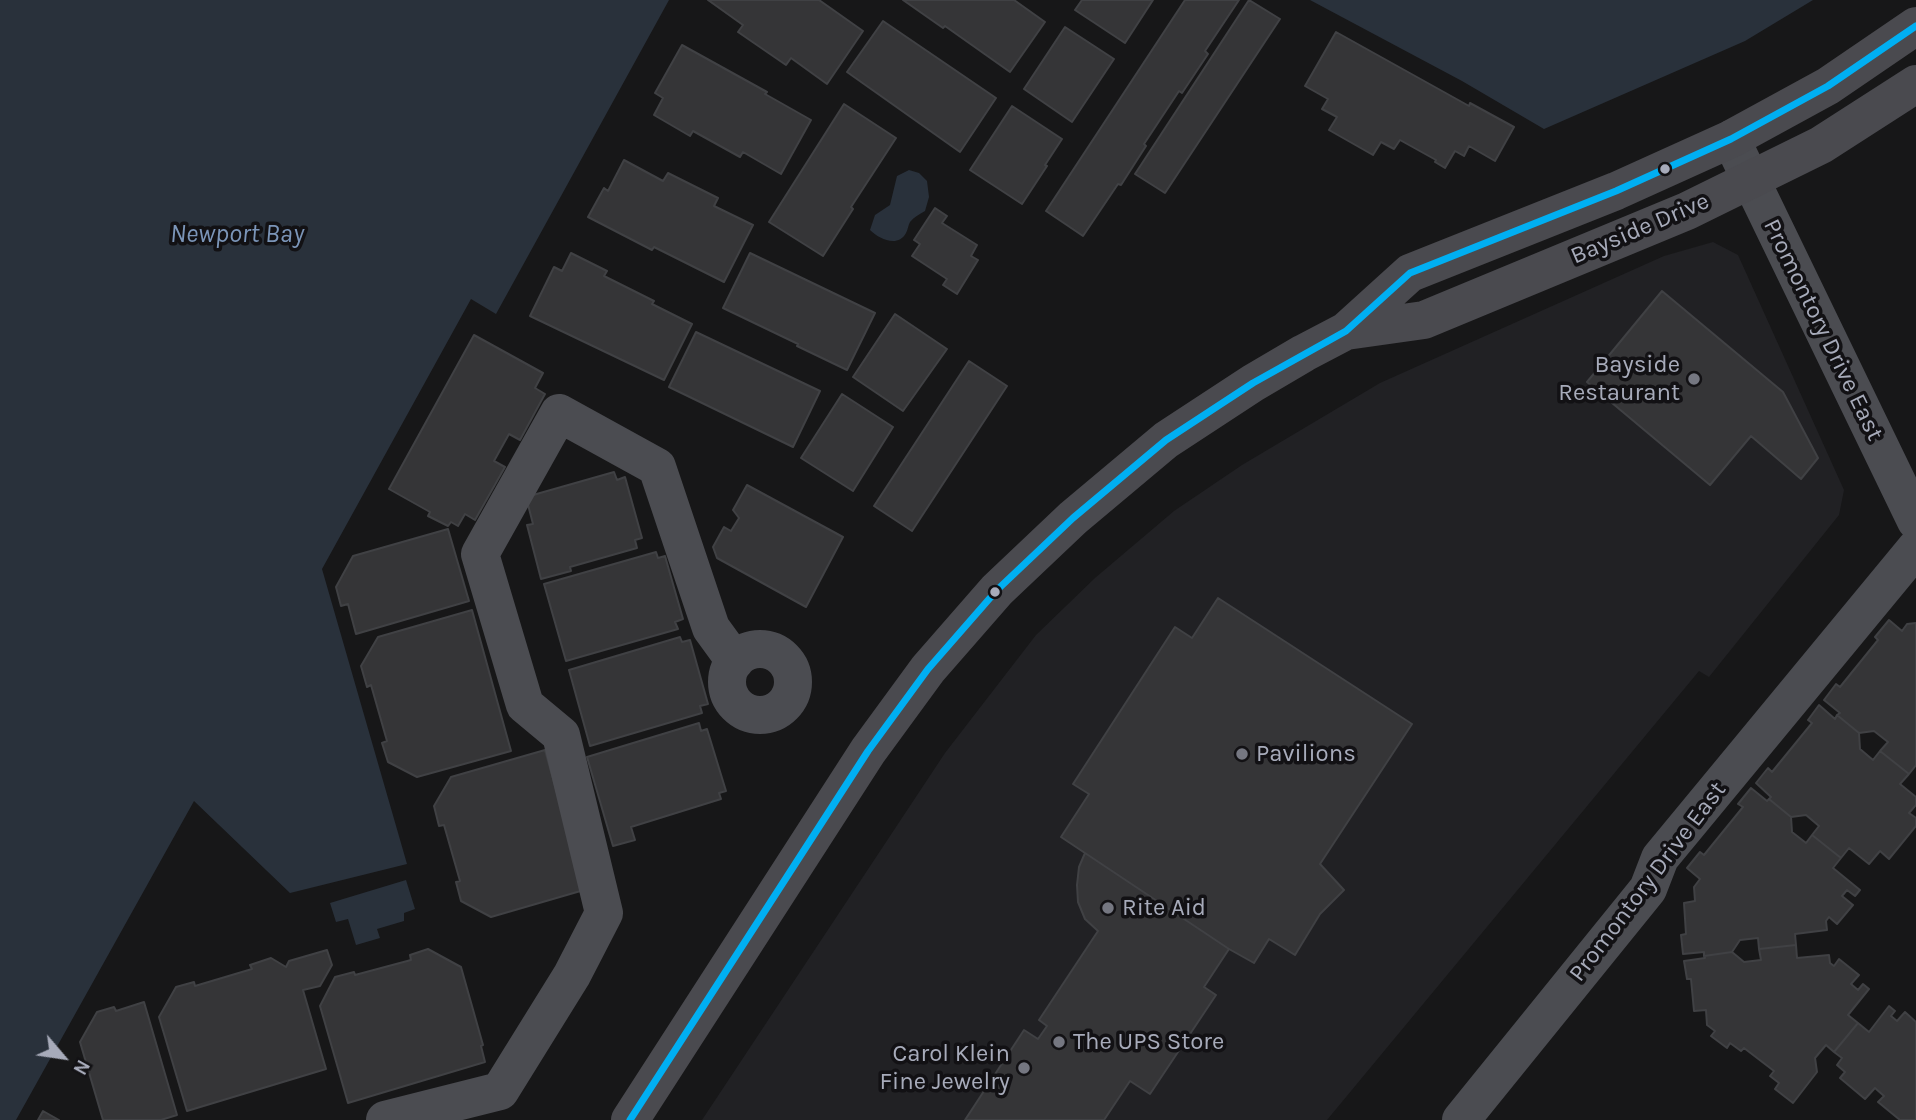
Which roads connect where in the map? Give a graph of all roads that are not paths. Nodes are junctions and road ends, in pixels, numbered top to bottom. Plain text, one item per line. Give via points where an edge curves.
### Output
1 (1916, 26) edge
2 (1916, 84) edge
3 (1731, 139) junction
4 (1751, 181) junction
5 (1346, 331) junction
6 (1916, 521) edge
7 (1916, 548) edge
8 (734, 661) dead end
9 (385, 1120) edge
10 (630, 1120) edge
11 (1461, 1120) edge

1 - 3 main road, Bayside Drive via 1828,86
2 - 4 main road, Bayside Drive via 1821,145
3 - 4 street, Promontory Drive East
3 - 5 main road, Bayside Drive via 1616,191 1410,273
4 - 5 main road, Bayside Drive via 1423,320
4 - 6 street, Promontory Drive East
5 - 10 main road, Bayside Drive via 1253,383 1166,440 997,590 928,669 868,751
7 - 11 street, Promontory Drive East via 1660,858 1648,889
8 - 9 street via 711,628 657,467 559,413 480,554 525,705 561,735 604,914 500,1091

